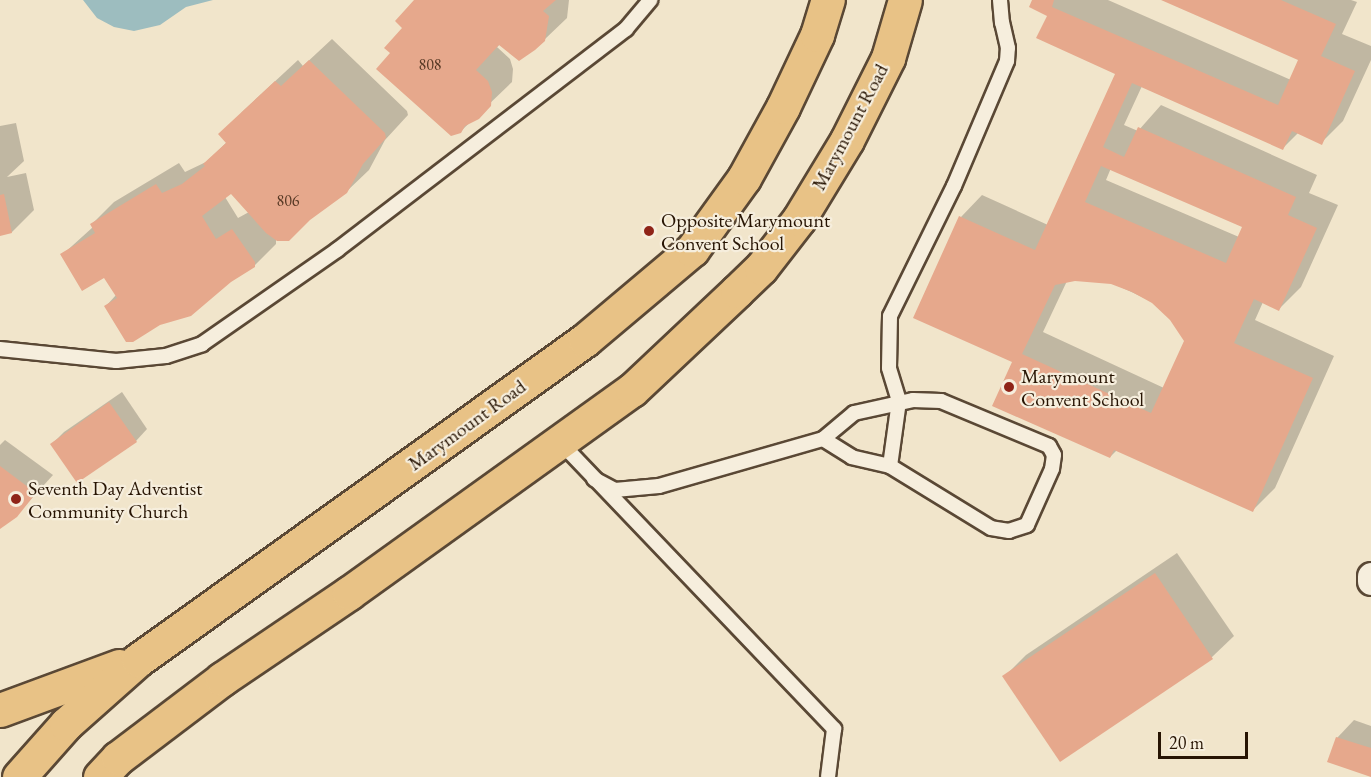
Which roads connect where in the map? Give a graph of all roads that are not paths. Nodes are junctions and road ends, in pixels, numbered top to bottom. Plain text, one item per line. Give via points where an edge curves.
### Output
1 (650, 0) edge
2 (828, 0) edge
3 (905, 0) edge
4 (1000, 0) edge
5 (0, 350) edge
6 (899, 400) junction
7 (823, 439) junction
8 (560, 442) junction
9 (890, 466) junction
10 (594, 479) junction
11 (1371, 576) edge
12 (1371, 581) edge
13 (138, 660) junction
14 (0, 710) edge
15 (19, 777) edge
16 (100, 777) edge
17 (828, 777) edge

1 - 5 lane via 616,37 338,250 202,344 166,356 116,361
2 - 13 main road, Marymount Road via 817,35 744,178 692,250 585,340
3 - 8 main road, Marymount Road via 888,58 847,140 799,219 756,273 632,390
4 - 6 lane via 1007,61 954,186 890,316 890,368
6 - 7 lane via 854,413
6 - 9 lane
6 - 9 lane via 941,402 1048,446 1054,454 1052,469 1027,525 1009,531 991,528
7 - 9 lane via 852,457
7 - 10 lane via 659,486 615,490
8 - 10 lane
8 - 16 main road, Marymount Road via 222,679 118,758
10 - 17 lane via 834,729
11 - 12 street
13 - 14 main road
13 - 15 main road, Marymount Road via 66,723

